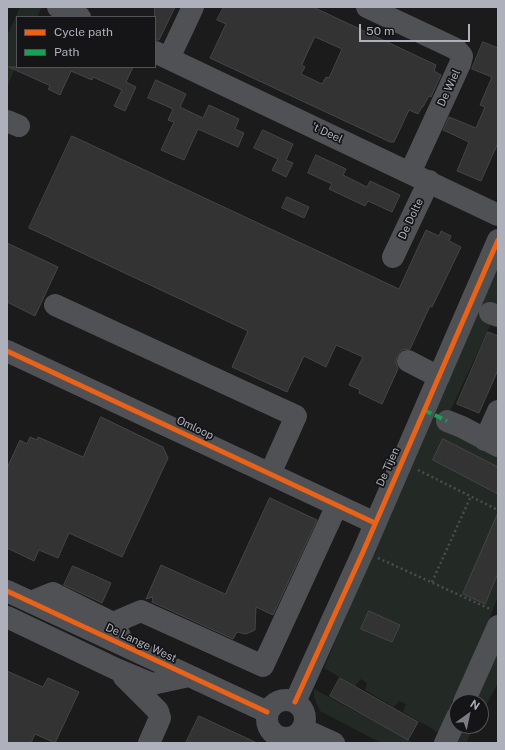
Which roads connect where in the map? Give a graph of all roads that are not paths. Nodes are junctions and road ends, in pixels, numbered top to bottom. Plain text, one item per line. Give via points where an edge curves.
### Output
1 (58, 7) edge
2 (192, 7) edge
3 (367, 7) edge
4 (78, 16) edge
5 (162, 55) edge
6 (420, 177) junction
7 (498, 215) edge
8 (498, 240) edge
9 (393, 257) dead end
10 (56, 305) dead end
11 (7, 351) edge
12 (408, 361) dead end
13 (439, 376) junction
14 (498, 410) edge
15 (447, 421) dead end
16 (491, 443) edge
17 (270, 474) junction
18 (337, 505) junction
19 (375, 523) junction
20 (7, 591) edge
21 (30, 602) junction
22 (7, 617) edge
23 (113, 623) junction
24 (496, 626) edge
25 (125, 646) junction
26 (116, 669) junction
27 (189, 676) junction
28 (467, 694) edge
29 (295, 702) junction
30 (267, 712) junction
31 (303, 729) junction
32 (278, 740) edge
33 (149, 743) edge
34 (334, 743) edge

1 - 4 street
2 - 5 street
3 - 6 street, De Wiel via 456,49 462,56
5 - 6 street, 't Deel
6 - 7 street, 't Deel
6 - 9 street, De Dolte
8 - 13 street, De Tijen
10 - 17 street via 296,416
11 - 17 street, Omloop
12 - 13 street
13 - 19 street, De Tijen
14 - 16 street
15 - 16 street
17 - 18 street, Omloop
18 - 19 street, Omloop
18 - 23 street via 263,666 141,611
19 - 29 street, De Tijen
20 - 21 street, De Lange West
21 - 23 street via 53,593
21 - 25 street, De Lange West
22 - 26 street
23 - 25 street
24 - 28 street
25 - 27 street, De Lange West
26 - 27 street via 152,684
26 - 33 street via 158,711 160,718
27 - 30 street, De Lange West
29 - 30 street via 287,699 279,701
29 - 31 street via 305,713
30 - 32 street via 268,728
31 - 32 street via 293,738
31 - 34 street

